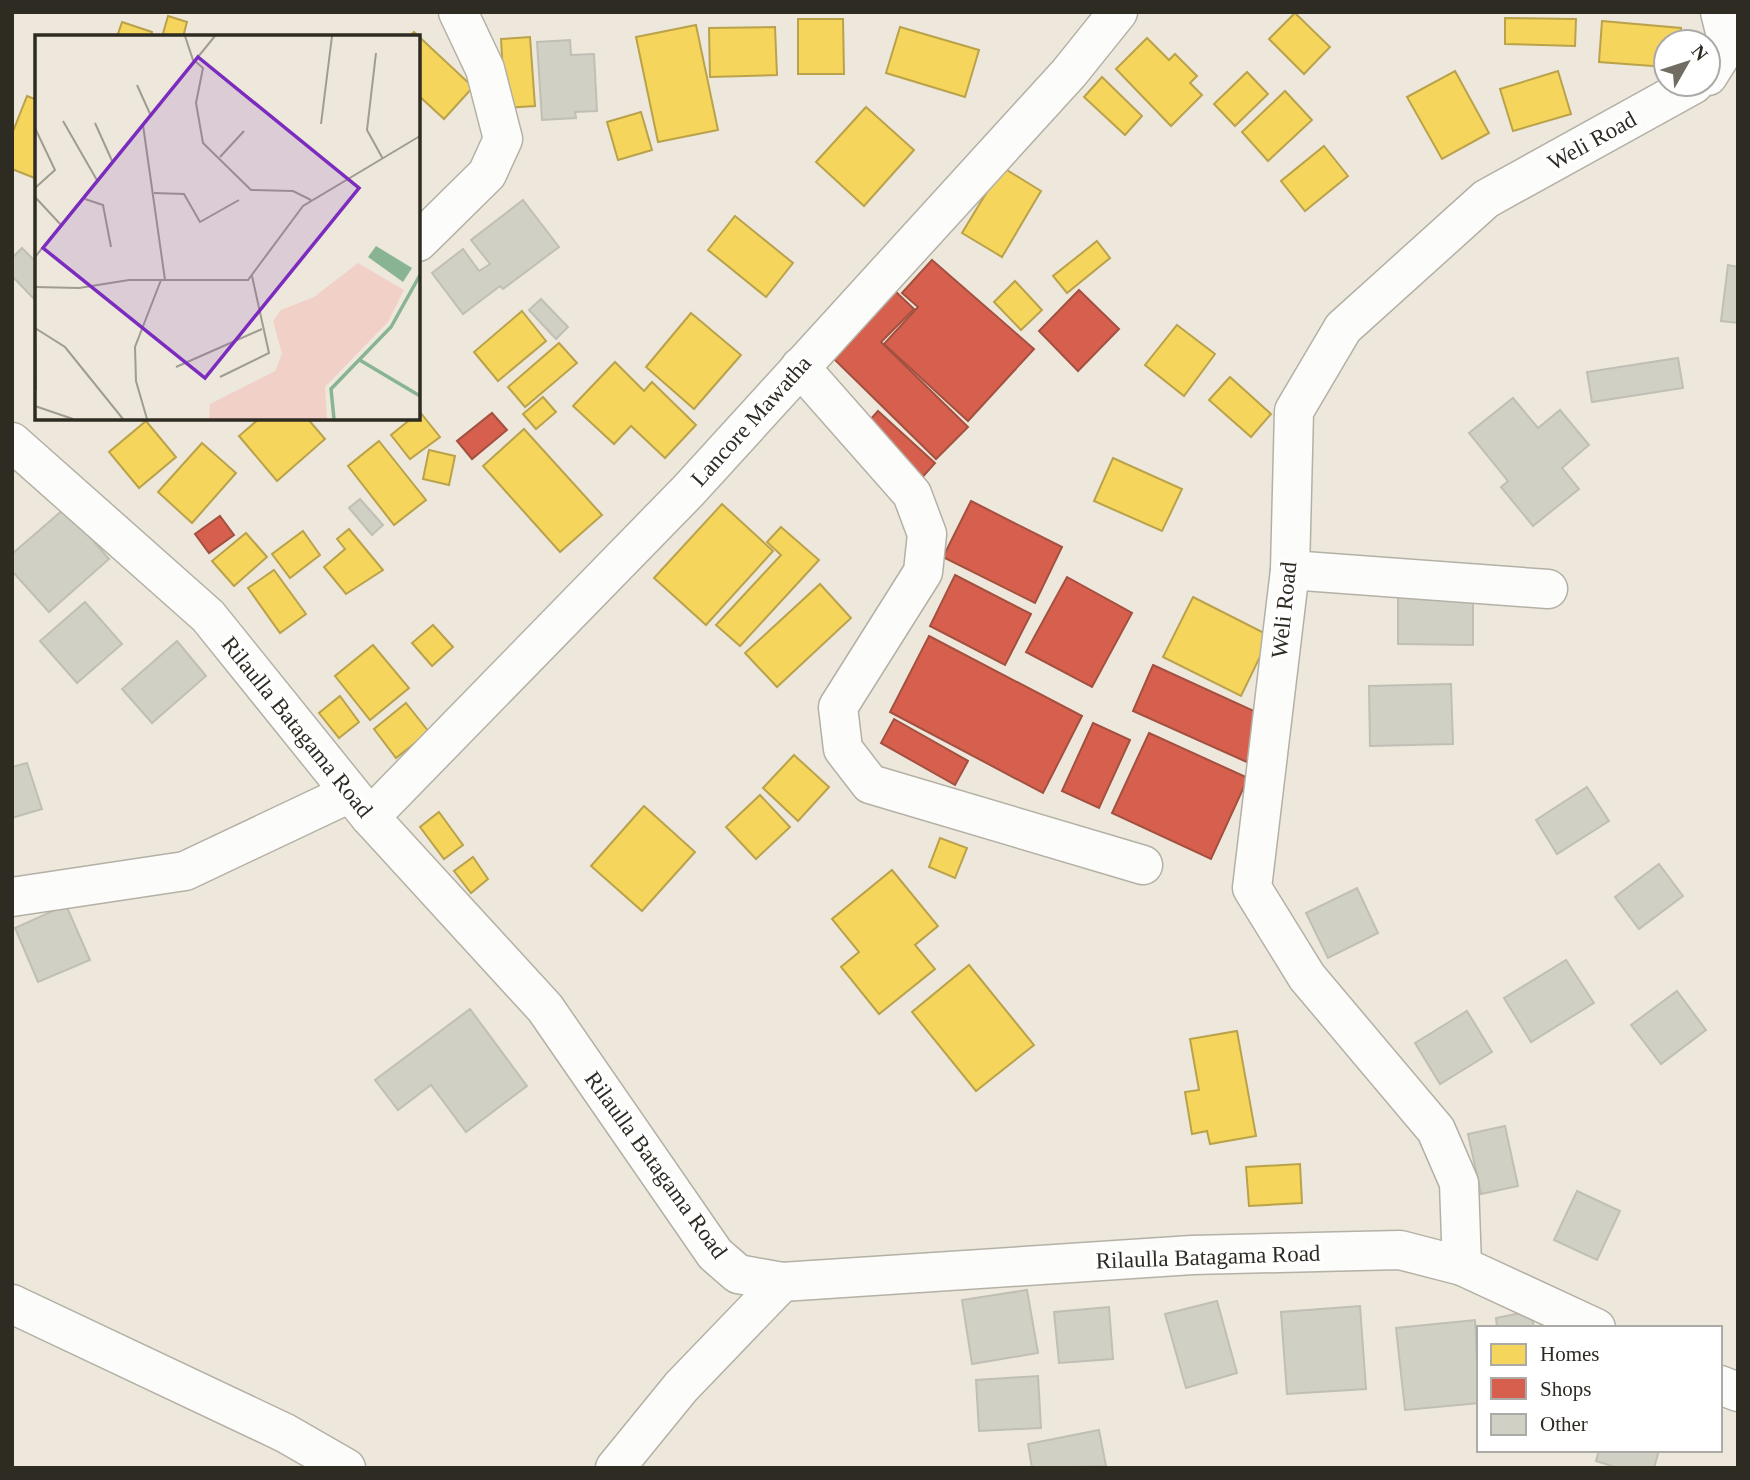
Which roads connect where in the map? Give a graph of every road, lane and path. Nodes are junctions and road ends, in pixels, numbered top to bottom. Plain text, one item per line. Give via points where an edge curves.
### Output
1 (458, 12) edge
2 (1118, 12) edge
3 (1720, 12) edge
4 (1722, 54) edge
5 (1669, 98) edge
6 (420, 240) edge
7 (800, 367) junction
8 (12, 442) edge
9 (1290, 570) junction
10 (1548, 589) dead end
11 (360, 805) junction
12 (1143, 865) dead end
13 (12, 897) edge
14 (1462, 1266) junction
15 (782, 1282) junction
16 (12, 1304) edge
17 (1592, 1326) edge
18 (346, 1468) edge
19 (615, 1468) edge

1 - 6 street via 485,69 503,139 486,174
2 - 7 street, Lancore Mawatha via 1069,73
3 - 4 street via 1728,44
5 - 9 street, Weli Road via 1486,200 1343,328 1294,411
7 - 11 street, Lancore Mawatha via 689,491
7 - 12 street via 912,494 928,534 923,572 838,707 843,750 870,784
8 - 11 street, Rilaulla Batagama Road via 208,616
9 - 10 street
9 - 14 street, Weli Road via 1252,888 1307,977 1436,1130 1459,1183
11 - 13 street via 185,871
11 - 15 street, Rilaulla Batagama Road via 545,1008 715,1254 737,1274
14 - 15 street, Rilaulla Batagama Road via 1400,1250 1192,1255
14 - 17 street, Rilaulla Batagama Road
15 - 19 street via 681,1387
16 - 18 street via 285,1433

